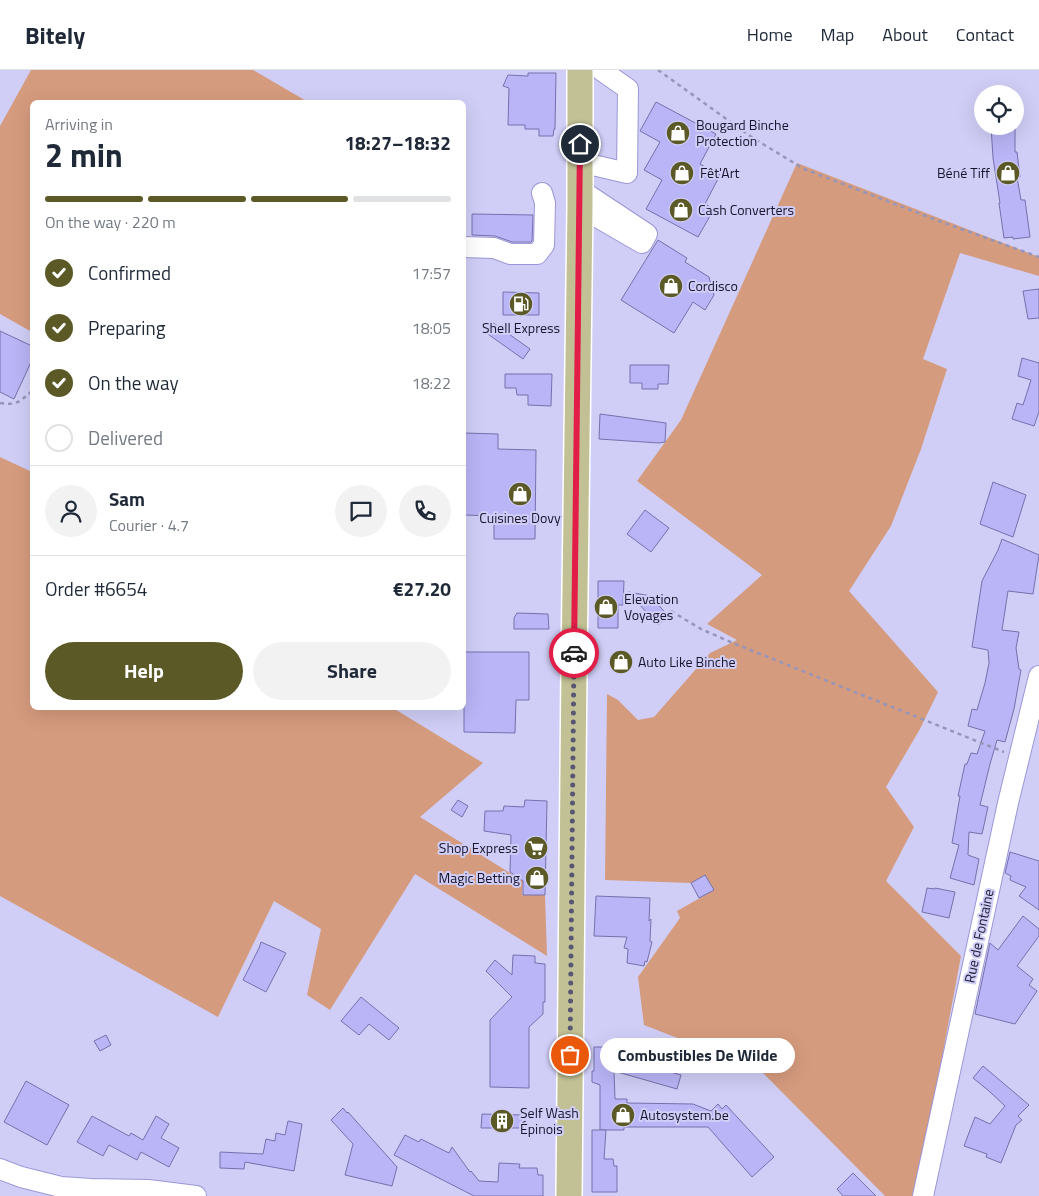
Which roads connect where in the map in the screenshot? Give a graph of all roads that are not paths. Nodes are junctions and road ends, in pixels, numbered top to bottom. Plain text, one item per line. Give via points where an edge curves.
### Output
1 (580, 70) edge
2 (601, 70) edge
3 (580, 162) junction
4 (542, 193) dead end
5 (466, 247) edge
6 (1039, 676) edge
7 (0, 1169) edge
8 (196, 1196) edge
9 (569, 1196) edge
10 (923, 1196) edge

1 - 3 main road
2 - 3 street via 628,89 627,173
3 - 9 main road
4 - 5 street via 545,202 544,245 537,254 510,254 494,248
6 - 10 street, Rue de Fontaine
7 - 8 street via 61,1187 148,1190

